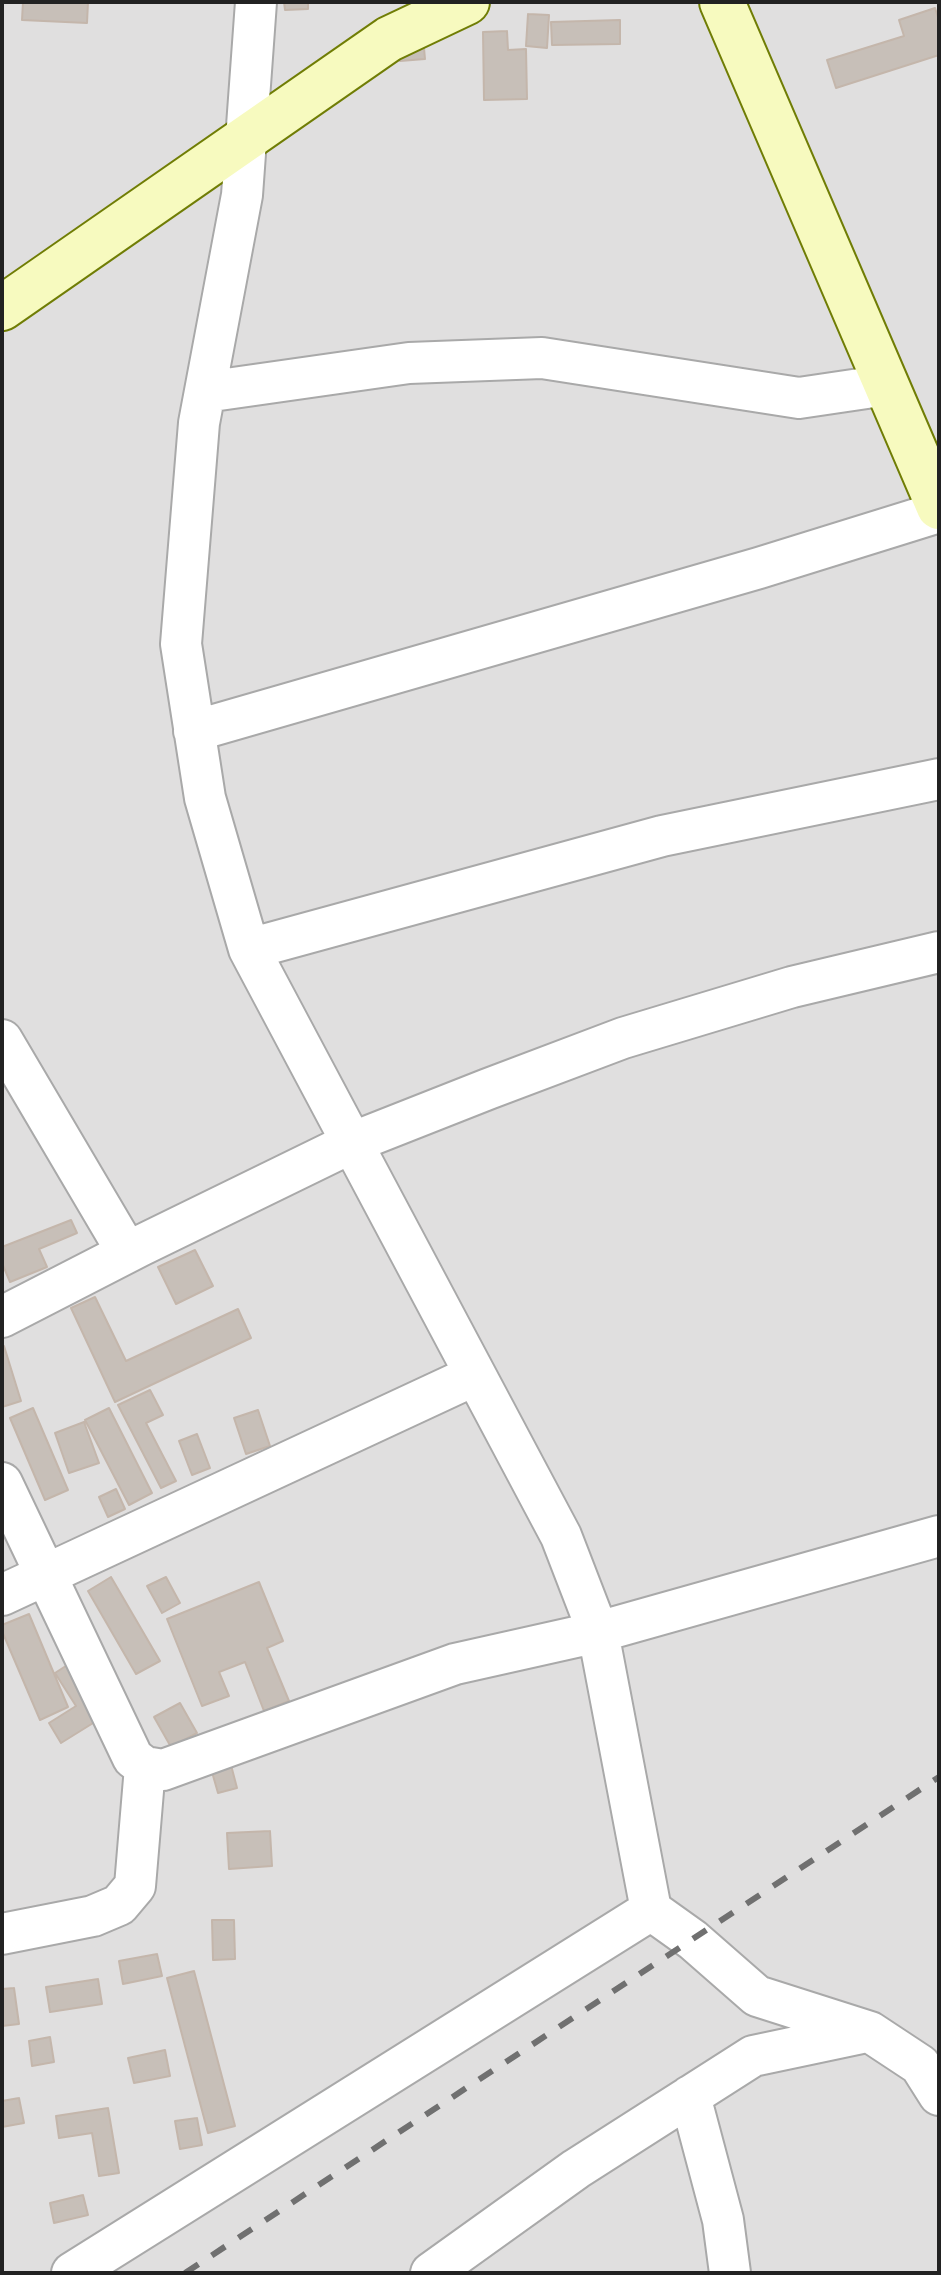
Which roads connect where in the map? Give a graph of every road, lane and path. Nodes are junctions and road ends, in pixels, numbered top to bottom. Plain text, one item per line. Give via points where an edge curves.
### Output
1 (256, 2) edge
2 (467, 2) edge
3 (722, 2) edge
4 (248, 139) junction
5 (2, 308) edge
6 (887, 385) junction
7 (205, 392) junction
8 (939, 509) edge
9 (194, 731) junction
10 (939, 779) edge
11 (249, 949) junction
12 (939, 952) edge
13 (2, 1040) edge
14 (351, 1143) junction
15 (127, 1252) junction
16 (2, 1317) edge
17 (475, 1375) junction
18 (2, 1483) edge
19 (939, 1536) edge
20 (43, 1575) junction
21 (2, 1595) edge
22 (598, 1632) junction
23 (145, 1767) junction
24 (651, 1910) junction
25 (2, 1934) edge
26 (870, 2032) junction
27 (939, 2095) edge
28 (690, 2096) junction
29 (72, 2273) edge
30 (431, 2273) edge
31 (730, 2273) edge

1 - 4 street
2 - 4 street via 389,39
3 - 6 street
4 - 5 street
4 - 7 street
6 - 7 street via 799,398 542,358 409,363
6 - 8 street
7 - 9 street via 181,644
8 - 9 street via 759,568
9 - 11 street via 205,798
10 - 11 street via 662,836
11 - 14 street
12 - 14 street via 792,987 623,1038
13 - 15 street
14 - 15 street
14 - 17 street
15 - 16 street
17 - 20 street
17 - 22 street via 561,1536
18 - 20 street
19 - 22 street
20 - 21 street
20 - 23 street via 133,1758
22 - 23 street via 455,1664 163,1770
22 - 24 street
23 - 25 street via 135,1886 119,1905 93,1916
24 - 26 street via 757,1996
24 - 29 street
26 - 27 street via 920,2065
26 - 28 street via 753,2056
28 - 30 street via 576,2169
28 - 31 street via 723,2220

